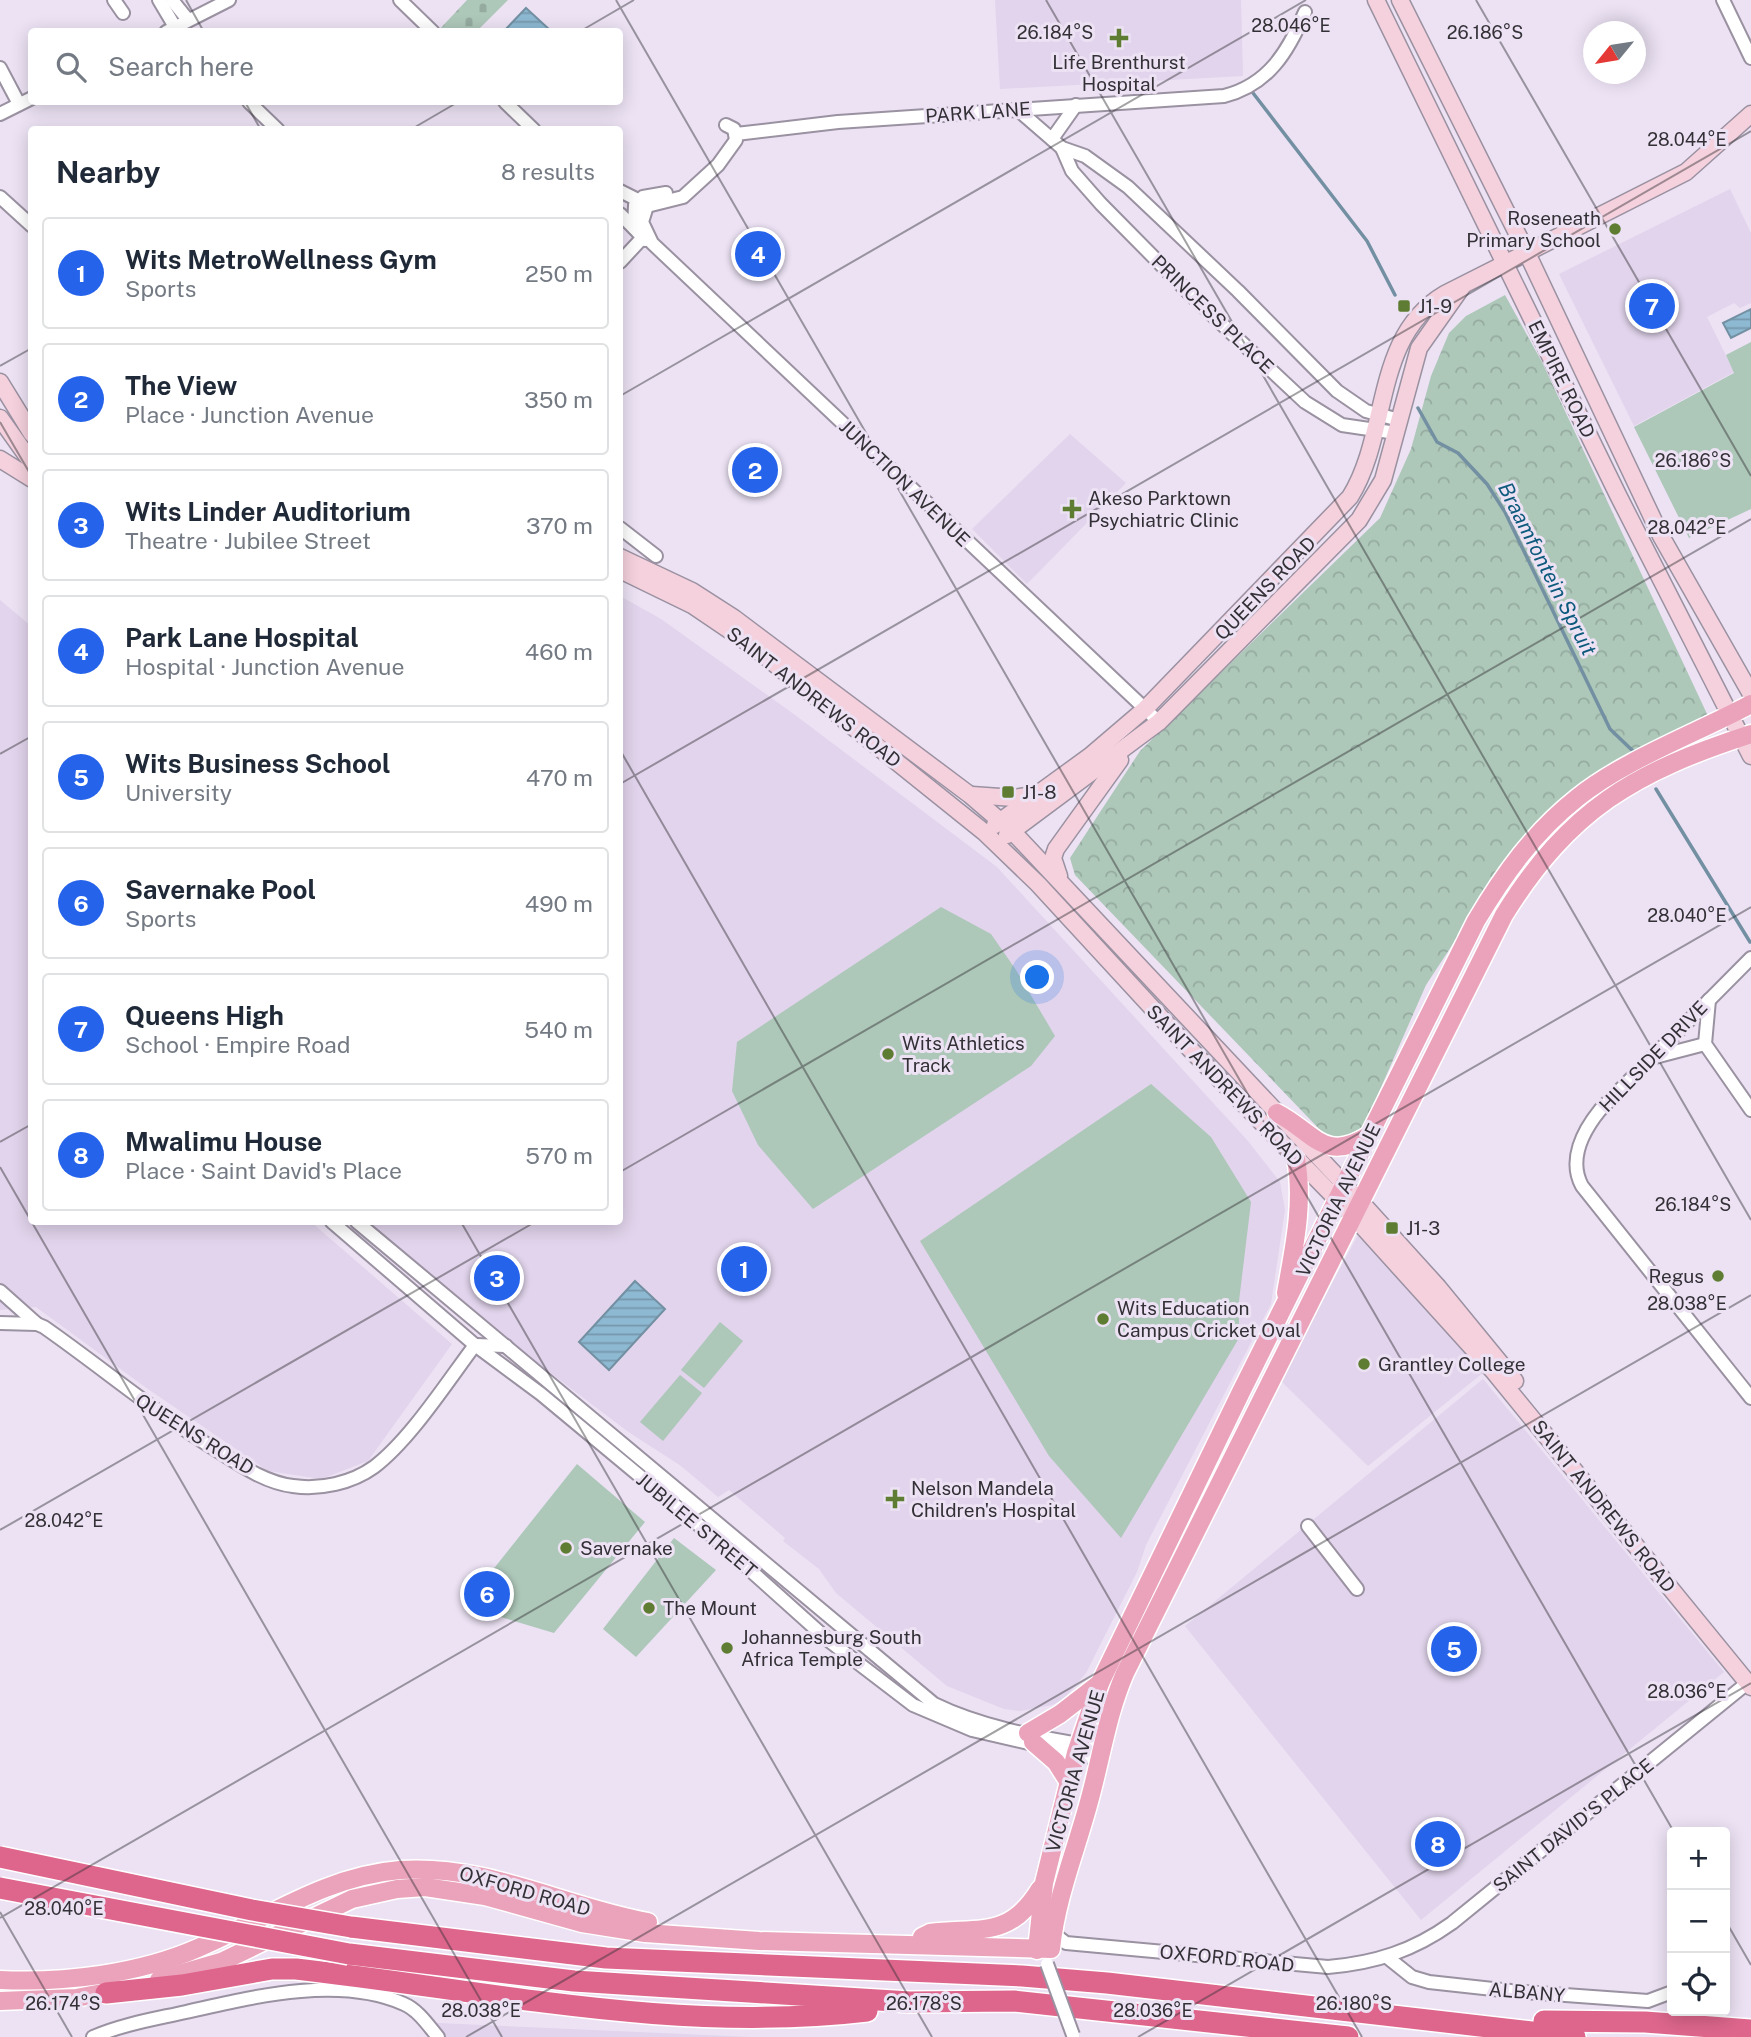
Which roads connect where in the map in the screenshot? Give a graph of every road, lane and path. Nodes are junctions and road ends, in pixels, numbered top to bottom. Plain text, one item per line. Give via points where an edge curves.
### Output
1 (114, 0) edge
2 (159, 0) edge
3 (172, 0) edge
4 (229, 0) edge
5 (400, 0) edge
6 (1376, 0) edge
7 (1400, 0) edge
8 (1723, 0) edge
9 (1305, 12) dead end
10 (123, 13) dead end
11 (188, 20) junction
12 (172, 28) edge
13 (176, 28) edge
14 (429, 28) edge
15 (1751, 58) edge
16 (0, 68) edge
17 (28, 100) edge
18 (19, 104) junction
19 (252, 105) edge
20 (508, 105) edge
21 (1076, 105) junction
22 (2, 109) edge
23 (1017, 109) junction
24 (1751, 114) edge
25 (274, 126) edge
26 (530, 126) edge
27 (736, 134) junction
28 (1052, 139) junction
29 (1062, 148) junction
30 (623, 192) edge
31 (0, 197) edge
32 (643, 202) junction
33 (623, 218) edge
34 (28, 222) edge
35 (643, 236) junction
36 (1527, 253) junction
37 (623, 259) edge
38 (1506, 263) junction
39 (1461, 287) junction
40 (0, 382) edge
41 (0, 418) edge
42 (1378, 423) junction
43 (28, 425) edge
44 (1397, 426) junction
45 (28, 429) edge
46 (5, 440) edge
47 (0, 459) edge
48 (28, 460) edge
49 (28, 476) edge
50 (623, 530) edge
51 (656, 556) dead end
52 (623, 558) edge
53 (623, 570) edge
54 (1751, 694) edge
55 (1751, 704) edge
56 (1145, 709) junction
57 (1730, 716) junction
58 (1160, 722) junction
59 (1746, 736) edge
60 (1135, 742) junction
61 (1751, 756) edge
62 (1039, 794) junction
63 (970, 795) junction
64 (1007, 826) junction
65 (990, 837) junction
66 (1062, 883) junction
67 (1751, 958) edge
68 (1709, 999) junction
69 (1705, 1044) junction
70 (1642, 1065) junction
71 (1751, 1110) edge
72 (1277, 1113) junction
73 (1368, 1135) junction
74 (1296, 1159) junction
75 (1341, 1192) junction
76 (1357, 1209) junction
77 (335, 1225) edge
78 (361, 1225) edge
79 (402, 1260) junction
80 (394, 1274) junction
81 (0, 1291) edge
82 (461, 1309) junction
83 (1282, 1314) junction
84 (0, 1323) edge
85 (37, 1324) junction
86 (475, 1345) junction
87 (506, 1346) junction
88 (1751, 1398) edge
89 (1308, 1526) dead end
90 (1357, 1589) dead end
91 (1750, 1680) edge
92 (1100, 1684) junction
93 (994, 1731) junction
94 (1030, 1738) junction
95 (1078, 1749) junction
96 (1100, 1754) junction
97 (1070, 1784) junction
98 (0, 1857) edge
99 (1044, 1883) junction
100 (0, 1888) edge
101 (922, 1937) junction
102 (1048, 1949) junction
103 (1387, 1958) junction
104 (0, 1979) edge
105 (106, 1993) junction
106 (1667, 1995) edge
107 (0, 2001) edge
108 (910, 2002) junction
109 (1486, 2026) junction
110 (1751, 2030) edge
111 (120, 2032) edge
112 (1074, 2036) edge
113 (93, 2037) edge
114 (438, 2037) edge
115 (1348, 2037) edge
116 (1576, 2037) edge

1 - 10 street
2 - 12 street
3 - 11 street
4 - 11 street
5 - 14 street
6 - 38 main road, EMPIRE ROAD
7 - 36 main road, EMPIRE ROAD
8 - 15 street
9 - 21 street, PARK LANE via 1292,44 1277,64 1236,93
11 - 13 street
16 - 18 street
17 - 18 street
18 - 22 street
19 - 25 street
20 - 26 street
21 - 23 street, PARK LANE
21 - 28 street
23 - 27 street, PARK LANE via 814,123
23 - 28 street, PRINCESS PLACE
24 - 36 main road, QUEENS ROAD via 1686,172
27 - 32 street via 734,146 690,192 676,200
27 - 32 street via 726,125 727,140 722,148 678,191
28 - 29 street, PRINCESS PLACE
29 - 42 street, PRINCESS PLACE via 1085,156 1128,187 1337,391
29 - 42 street, PRINCESS PLACE via 1072,172 1101,204 1305,402 1342,425
30 - 32 street
31 - 34 street
32 - 35 street
33 - 35 street, JUNCTION AVENUE
35 - 37 street
35 - 56 street, JUNCTION AVENUE
36 - 38 main road, QUEENS ROAD
36 - 54 main road, EMPIRE ROAD via 1661,536
38 - 39 main road, QUEENS ROAD
38 - 57 main road, EMPIRE ROAD
39 - 42 main road, QUEENS ROAD via 1435,300 1408,330 1392,362
39 - 44 main road, QUEENS ROAD via 1419,348
40 - 43 main road
41 - 46 main road
42 - 44 street, PRINCESS PLACE
42 - 56 main road, QUEENS ROAD via 1366,468 1350,497
44 - 58 main road, QUEENS ROAD via 1383,480 1359,520
45 - 46 street
46 - 48 main road
47 - 49 main road
50 - 51 street
52 - 63 main road, SAINT ANDREWS ROAD via 692,591 734,618
53 - 65 main road, SAINT ANDREWS ROAD via 683,599 751,645
55 - 57 main road, VICTORIA AVENUE
56 - 58 street, JUNCTION AVENUE
56 - 62 main road, QUEENS ROAD
57 - 59 main road, EMPIRE ROAD
57 - 73 main road, VICTORIA AVENUE via 1598,783 1536,835 1476,921
58 - 60 main road, QUEENS ROAD
59 - 61 main road, EMPIRE ROAD
59 - 76 main road, VICTORIA AVENUE via 1639,778 1588,813 1543,857 1504,915
60 - 64 main road, QUEENS ROAD
60 - 66 main road via 1056,849 1054,866
62 - 63 main road via 1014,798
62 - 64 main road, QUEENS ROAD
63 - 64 main road, SAINT ANDREWS ROAD
64 - 65 main road, QUEENS ROAD
64 - 66 main road, SAINT ANDREWS ROAD
65 - 74 main road, SAINT ANDREWS ROAD
66 - 72 main road, SAINT ANDREWS ROAD
67 - 68 street, HILLSIDE DRIVE
68 - 69 street
68 - 70 street, HILLSIDE DRIVE
69 - 70 street via 1665,1052
69 - 71 street
70 - 88 street, HILLSIDE DRIVE via 1588,1124 1578,1151 1582,1186
72 - 73 main road via 1332,1148 1345,1148
72 - 75 main road, SAINT ANDREWS ROAD
73 - 75 main road, VICTORIA AVENUE
74 - 75 main road, SAINT ANDREWS ROAD
74 - 83 main road via 1300,1211
75 - 76 main road, SAINT ANDREWS ROAD
75 - 83 main road, VICTORIA AVENUE
76 - 91 main road, SAINT ANDREWS ROAD via 1466,1320
76 - 96 main road, VICTORIA AVENUE via 1125,1673 1105,1724
77 - 80 street, JUBILEE STREET
78 - 79 street, JUBILEE STREET
79 - 80 street
79 - 82 street, JUBILEE STREET
80 - 86 street, JUBILEE STREET
81 - 85 street, QUEENS ROAD
82 - 86 street via 472,1327
82 - 87 street, JUBILEE STREET
83 - 92 main road, VICTORIA AVENUE
84 - 85 street
85 - 86 street, QUEENS ROAD via 168,1421 233,1461 272,1481 312,1488 350,1479 385,1458
86 - 87 street
86 - 93 street, JUBILEE STREET via 541,1394 889,1688 936,1717
87 - 93 street, JUBILEE STREET via 908,1685 949,1711
89 - 90 street
91 - 103 street, SAINT DAVID'S PLACE via 1452,1923
92 - 94 main road
92 - 95 main road, VICTORIA AVENUE
93 - 94 street, JUBILEE STREET
94 - 95 street, JUBILEE STREET
94 - 97 main road via 1056,1762
95 - 96 street, JUBILEE STREET
95 - 97 main road, VICTORIA AVENUE
96 - 102 main road, VICTORIA AVENUE
97 - 99 main road, VICTORIA AVENUE
98 - 109 highway, bridge via 351,1927 607,1958 1107,1983
99 - 101 main road via 1021,1915 1000,1927
99 - 102 main road, VICTORIA AVENUE
100 - 108 highway, bridge via 349,1954 574,1981
101 - 102 main road, OXFORD ROAD
101 - 104 main road, OXFORD ROAD via 669,1926 605,1913 482,1875 398,1870 331,1885 167,1958 81,1976
102 - 103 street, OXFORD ROAD via 1328,1967
102 - 105 main road, OXFORD ROAD via 645,1933 425,1887 352,1899 203,1969
102 - 112 street, bridge
103 - 106 street, ALBANY via 1412,1977 1429,1982 1644,2001
105 - 107 main road, OXFORD ROAD
105 - 108 highway via 284,1969 652,2014 818,2014
108 - 115 highway via 1014,2001
109 - 110 highway via 1539,2021 1645,2022
109 - 116 highway
111 - 113 street
111 - 114 street via 271,1994 320,1991 372,1994 407,2005

